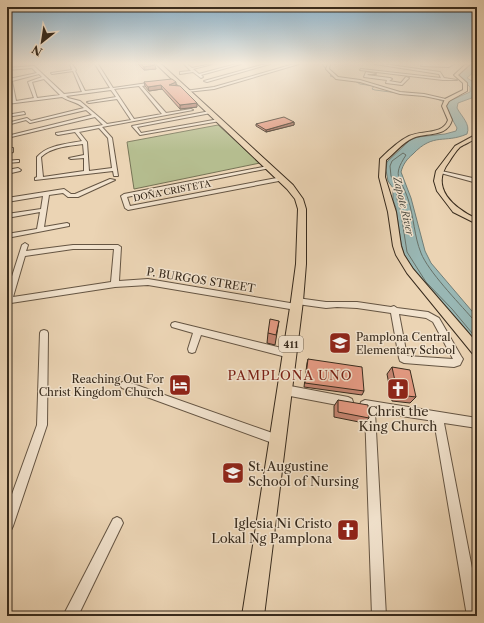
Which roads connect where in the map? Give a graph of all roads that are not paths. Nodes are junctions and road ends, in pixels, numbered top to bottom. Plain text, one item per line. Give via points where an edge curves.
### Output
1 (12, 93) edge
2 (34, 93) edge
3 (59, 93) edge
4 (84, 93) edge
5 (115, 93) edge
6 (147, 93) edge
7 (189, 93) edge
8 (401, 93) edge
9 (461, 93) edge
10 (62, 96) junction
11 (118, 98) junction
12 (36, 100) junction
13 (447, 101) junction
14 (14, 102) junction
15 (89, 102) dead end
16 (7, 103) edge
17 (80, 103) junction
18 (66, 105) dead end
19 (8, 109) dead end
20 (88, 109) junction
21 (24, 113) dead end
22 (211, 113) junction
23 (164, 114) junction
24 (14, 115) junction
25 (7, 116) edge
26 (96, 116) junction
27 (133, 120) junction
28 (7, 124) edge
29 (106, 125) junction
30 (99, 126) junction
31 (75, 130) junction
32 (58, 134) dead end
33 (477, 137) edge
34 (7, 138) edge
35 (85, 142) junction
36 (11, 149) dead end
37 (7, 153) edge
38 (86, 156) junction
39 (71, 158) dead end
40 (17, 161) dead end
41 (7, 162) edge
42 (268, 167) junction
43 (115, 169) junction
44 (18, 170) dead end
45 (439, 171) junction
46 (7, 172) edge
47 (87, 172) junction
48 (116, 175) dead end
49 (282, 179) junction
50 (112, 180) dead end
51 (477, 181) edge
52 (189, 182) junction
53 (46, 194) junction
54 (196, 195) junction
55 (7, 200) edge
56 (44, 210) junction
57 (7, 216) edge
58 (477, 222) edge
59 (67, 225) dead end
60 (40, 230) junction
61 (7, 236) edge
62 (25, 245) dead end
63 (22, 254) junction
64 (115, 284) junction
65 (7, 302) edge
66 (296, 304) junction
67 (394, 310) junction
68 (175, 325) dead end
69 (198, 332) junction
70 (44, 334) dead end
71 (192, 349) dead end
72 (477, 351) edge
73 (290, 354) junction
74 (125, 385) dead end
75 (285, 390) junction
76 (370, 406) junction
77 (438, 417) junction
78 (477, 423) edge
79 (278, 440) junction
80 (117, 522) dead end
81 (7, 526) edge
82 (70, 616) edge
83 (253, 616) edge
84 (379, 616) edge
85 (474, 616) edge

1 - 14 street
2 - 12 street
3 - 10 street
4 - 10 street
5 - 11 street
6 - 23 street
7 - 22 highway, 411
8 - 13 street via 424,95
9 - 13 main road
10 - 12 street
10 - 17 street
11 - 15 street
11 - 27 street
12 - 14 street
13 - 72 main road via 444,109 450,120 448,127 442,131 417,134 408,139 382,161 382,177 403,262
14 - 16 street
17 - 18 street
17 - 20 street
19 - 24 street
20 - 26 street
20 - 28 street via 30,122 28,119
21 - 24 street
22 - 22 street via 134,126 140,134
22 - 23 street
22 - 42 highway, 411
23 - 27 street
24 - 25 street
26 - 29 street
26 - 34 street
27 - 29 street
29 - 30 street
30 - 31 street
30 - 43 street via 110,138
31 - 32 street
31 - 35 street
33 - 45 main road via 457,147
35 - 38 street
35 - 47 street via 41,154 38,179
36 - 37 street via 12,152
38 - 39 street
38 - 47 street
40 - 41 street
42 - 49 highway, 411
42 - 52 street, DOÑA CRISTETA
43 - 47 street
43 - 48 street
44 - 46 street
45 - 51 street
45 - 58 main road via 437,181 440,191 460,213
49 - 54 street, DOÑA CRISTETA
49 - 66 highway, 411 via 296,193 302,209 301,264
50 - 53 street via 76,196 70,196 64,191
52 - 54 street
52 - 54 street, DOÑA CRISTETA via 124,196 128,208
53 - 55 street
53 - 56 street
56 - 57 street
56 - 60 street
59 - 60 street
60 - 61 street
62 - 63 street
63 - 64 street via 73,247 118,247
63 - 65 street
64 - 65 street, P. BURGOS STREET
64 - 66 street, P. BURGOS STREET via 148,282
66 - 67 street, P. BURGOS STREET via 338,304
66 - 73 highway, 411
67 - 67 street, P. BURGOS STREET via 435,319 458,359 457,362 403,358
68 - 69 street
69 - 71 street
69 - 73 street
70 - 81 street via 42,425
73 - 75 highway, 411
74 - 79 street
75 - 76 street
75 - 79 highway, 411
76 - 77 street
76 - 84 street
77 - 78 street
77 - 85 street
79 - 83 highway, 411
80 - 82 street

